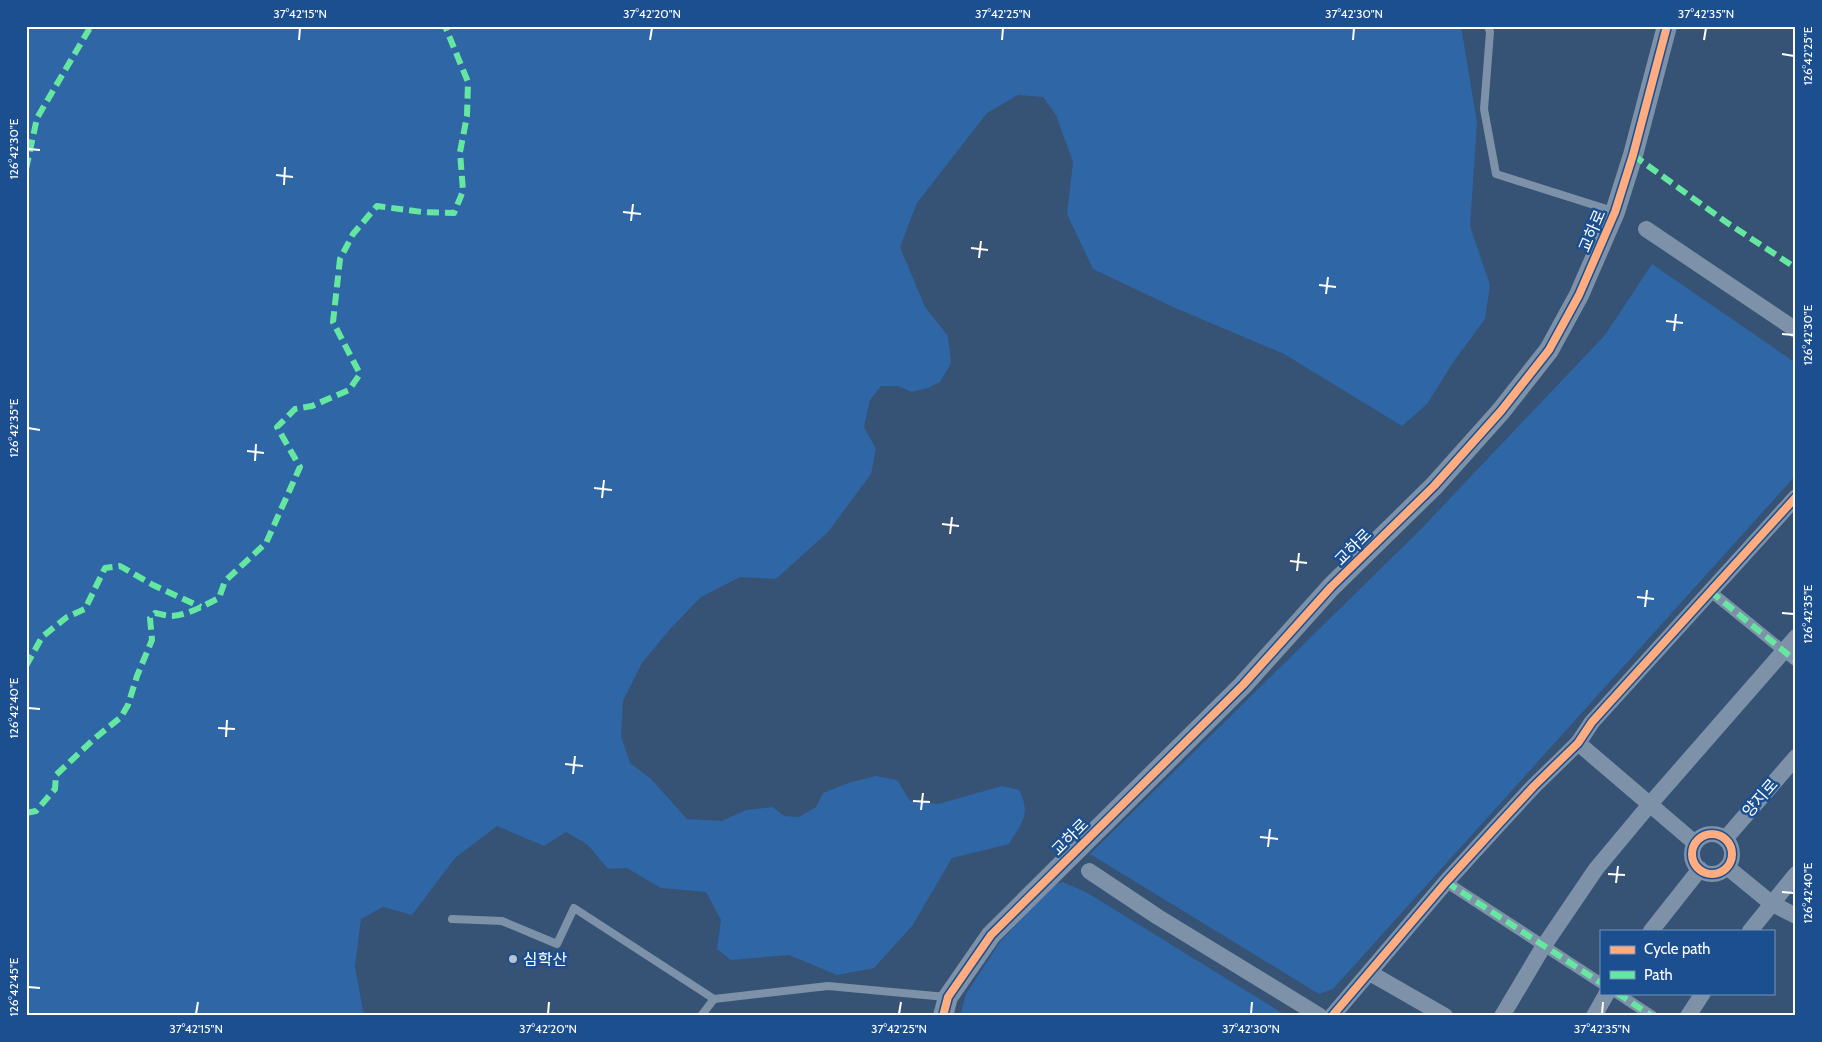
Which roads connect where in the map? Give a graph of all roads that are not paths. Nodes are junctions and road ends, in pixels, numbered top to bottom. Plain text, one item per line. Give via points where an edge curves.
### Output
1 (1488, 26) edge
2 (1667, 26) edge
3 (1615, 212) junction
4 (1646, 229) dead end
5 (1796, 330) edge
6 (1796, 498) edge
7 (1710, 591) junction
8 (1796, 637) edge
9 (1790, 656) edge
10 (1578, 743) junction
11 (1796, 757) edge
12 (1650, 803) junction
13 (1725, 839) junction
14 (1695, 842) junction
15 (1726, 867) junction
16 (1700, 869) junction
17 (1089, 871) dead end
18 (1796, 874) edge
19 (1446, 882) junction
20 (1771, 903) junction
21 (1796, 916) edge
22 (452, 919) dead end
23 (1651, 930) edge
24 (1751, 930) edge
25 (1543, 946) junction
26 (1370, 973) junction
27 (1600, 982) edge
28 (1606, 994) edge
29 (1619, 994) edge
30 (1702, 994) edge
31 (714, 999) junction
32 (946, 1007) edge
33 (701, 1016) edge
34 (1320, 1016) edge
35 (1332, 1016) edge
36 (1445, 1016) edge
37 (1502, 1016) edge
38 (1594, 1016) edge
39 (1652, 1016) edge
40 (1688, 1016) edge

1 - 3 lane via 1484,109 1496,174
2 - 3 street, 교하로
3 - 32 street, 교하로 via 1579,295 1549,350 1501,411 1434,486 1331,587 1243,685 991,935
4 - 5 street
6 - 7 street
7 - 9 street
7 - 10 street via 1592,722
8 - 9 street
9 - 12 street
10 - 12 street
10 - 19 street
11 - 13 street, 양지로
12 - 14 street
12 - 25 street via 1596,869
13 - 14 street via 1706,834
13 - 15 street via 1732,856
14 - 16 street via 1692,856
15 - 16 street via 1709,874
15 - 20 street
16 - 23 street
17 - 34 street
18 - 20 street
19 - 25 street
19 - 26 street
20 - 21 street
20 - 24 street
22 - 31 lane via 502,921 557,944 574,908
25 - 27 street
25 - 37 street
26 - 35 street
26 - 36 street
28 - 38 street
29 - 39 street
30 - 40 street
31 - 32 lane via 828,986
31 - 33 lane

